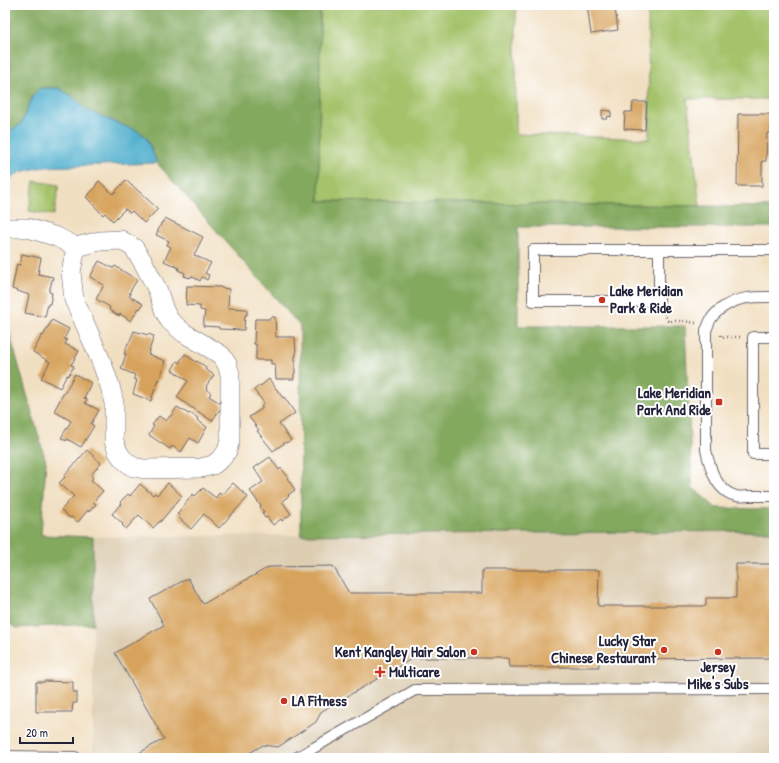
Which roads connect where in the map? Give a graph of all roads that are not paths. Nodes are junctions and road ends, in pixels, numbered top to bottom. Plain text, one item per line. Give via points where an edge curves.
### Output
1 (5, 228) edge
2 (76, 247) junction
3 (659, 250) junction
4 (774, 250) edge
5 (774, 297) edge
6 (774, 337) edge
7 (774, 454) edge
8 (774, 496) edge
9 (774, 689) edge
10 (5, 756) edge
11 (75, 757) edge
12 (296, 758) edge

1 - 2 street via 28,228 57,237
2 - 2 street via 100,241 121,240 134,248 158,291 170,321 184,333 221,355 227,364 230,374 230,440 227,451 213,465 201,468 144,469 133,467 118,452 114,441 114,403 110,386 74,300 71,272
3 - 3 lane via 533,250 533,301 659,301
3 - 4 lane
5 - 8 lane via 739,299 727,304 710,320 706,330 706,450 715,477 721,487 728,492 736,496
6 - 7 lane via 753,337 753,454
9 - 12 lane via 415,690
10 - 11 lane

